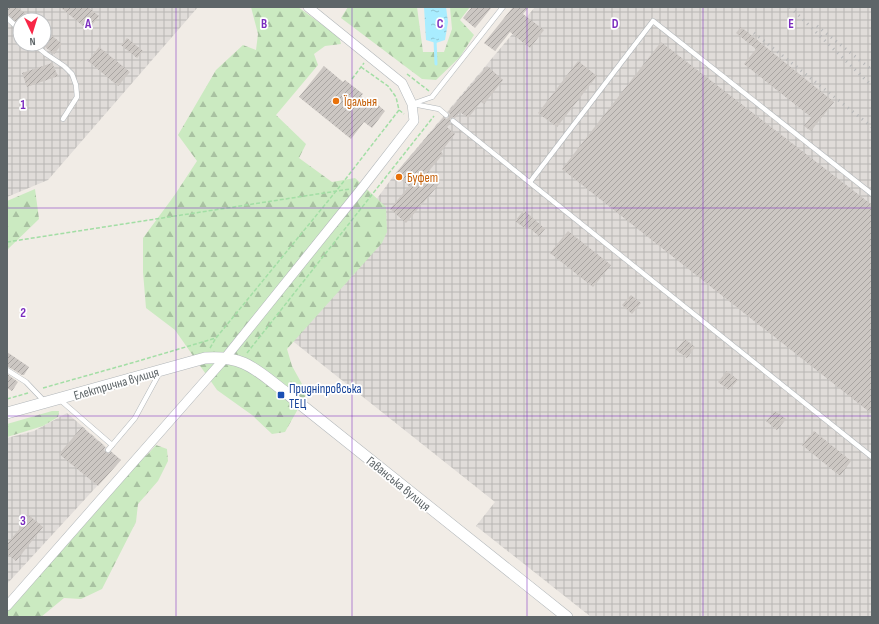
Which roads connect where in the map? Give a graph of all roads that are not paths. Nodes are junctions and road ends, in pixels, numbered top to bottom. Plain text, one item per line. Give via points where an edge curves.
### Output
1 (308, 7) edge
2 (504, 7) edge
3 (44, 52) edge
4 (412, 104) junction
5 (446, 115) dead end
6 (63, 119) dead end
7 (453, 121) dead end
8 (530, 182) junction
9 (872, 194) edge
10 (226, 357) junction
11 (7, 370) edge
12 (161, 371) junction
13 (58, 399) junction
14 (46, 403) junction
15 (7, 413) edge
16 (872, 457) edge
17 (7, 606) edge
18 (566, 617) edge

1 - 4 street via 402,83
2 - 4 lane via 432,97
3 - 6 lane via 72,74 76,85 77,97
4 - 5 lane via 439,110
4 - 10 street via 414,121
7 - 8 lane
8 - 9 lane via 653,21
8 - 16 lane
10 - 12 street, Електрична вулиця via 205,358
10 - 17 street
10 - 18 street, Гаванська вулиця via 252,367 284,391
11 - 14 lane via 36,390
12 - 13 street, Електрична вулиця
12 - 13 lane via 135,418 110,447
13 - 14 street, Електрична вулиця
14 - 15 street, Електрична вулиця

